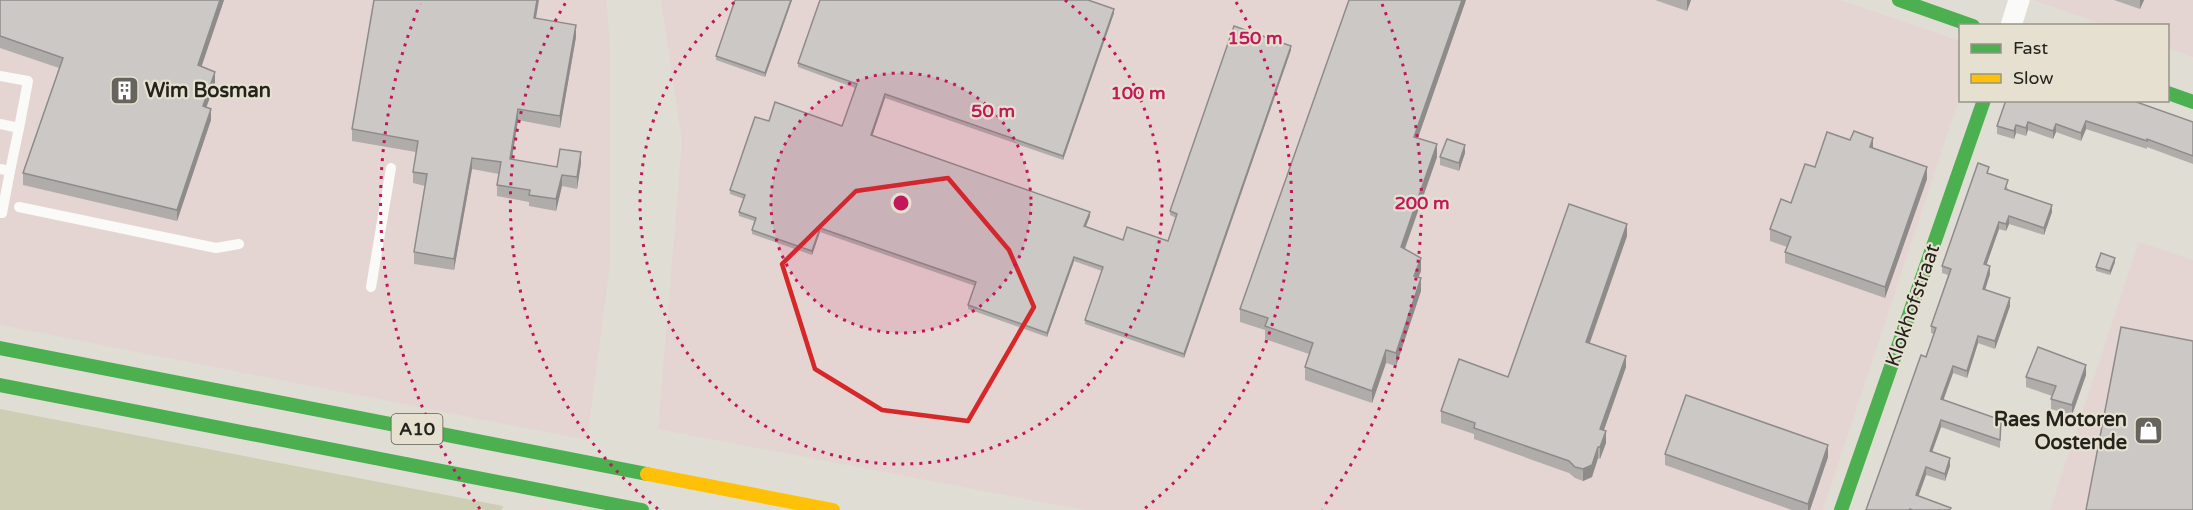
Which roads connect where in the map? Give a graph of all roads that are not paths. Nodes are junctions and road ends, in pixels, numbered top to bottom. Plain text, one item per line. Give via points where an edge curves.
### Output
1 (1899, 0) edge
2 (2019, 0) edge
3 (1967, 24) edge
4 (2012, 24) edge
5 (0, 76) edge
6 (2169, 93) edge
7 (1983, 102) edge
8 (2193, 102) edge
9 (0, 124) edge
10 (19, 128) junction
11 (391, 168) dead end
12 (5, 170) edge
13 (19, 207) dead end
14 (0, 213) edge
15 (239, 244) dead end
16 (371, 287) dead end
17 (0, 348) edge
18 (0, 385) edge
19 (642, 510) edge
20 (833, 510) edge
21 (1840, 510) edge

1 - 3 main road
2 - 4 street
5 - 10 lane via 28,81
6 - 8 main road
7 - 21 main road, Klokhofstraat
9 - 10 lane
10 - 12 lane
11 - 16 lane
12 - 14 lane
13 - 15 lane via 216,248
17 - 20 main road, A10
18 - 19 main road, A10

